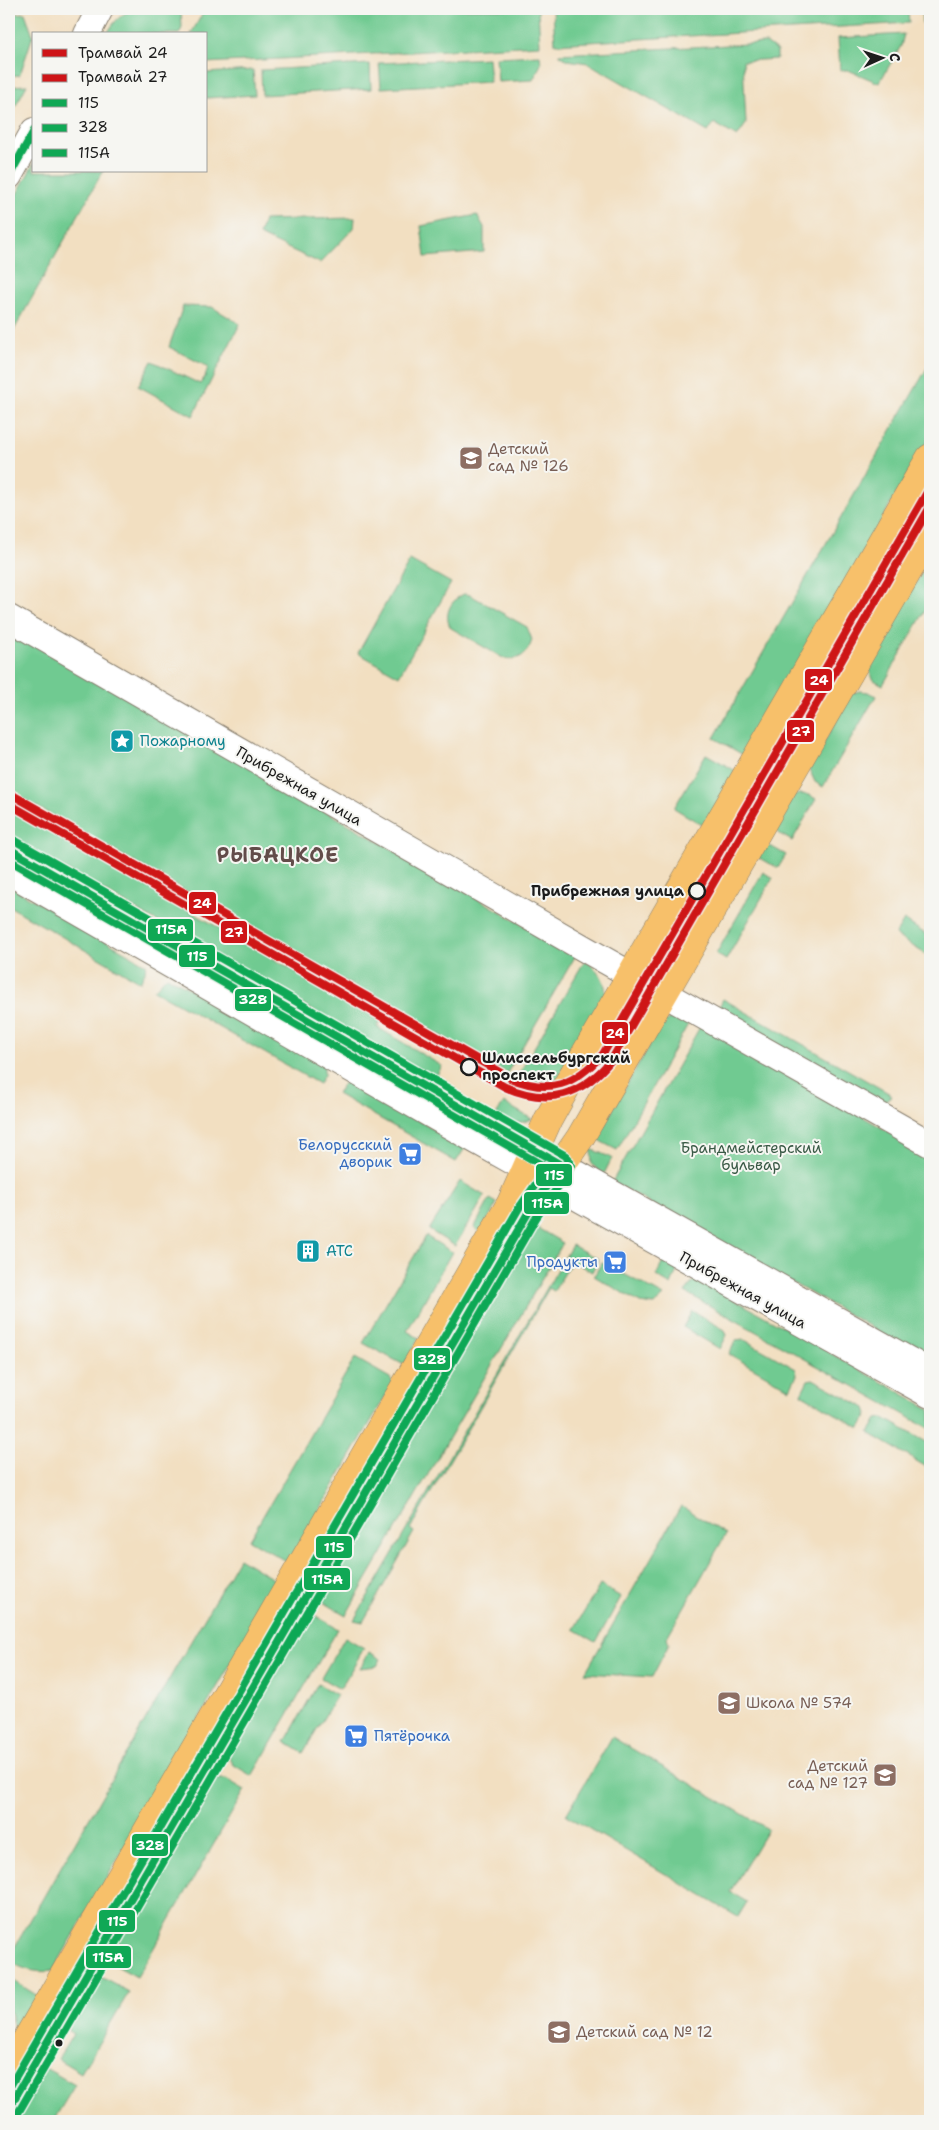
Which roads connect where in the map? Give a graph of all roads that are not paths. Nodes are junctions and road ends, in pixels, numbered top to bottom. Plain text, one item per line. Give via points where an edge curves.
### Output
1 (100, 9) edge
2 (88, 32) edge
3 (32, 135) edge
4 (9, 176) edge
5 (930, 458) edge
6 (930, 534) edge
7 (9, 618) edge
8 (9, 850) edge
9 (9, 872) edge
10 (632, 976) junction
11 (664, 994) junction
12 (930, 1144) edge
13 (543, 1166) junction
14 (930, 1372) edge
15 (930, 1395) edge
16 (9, 2070) edge
17 (9, 2108) edge

1 - 2 street
3 - 4 street
5 - 10 main road
6 - 11 main road
7 - 10 street, Прибрежная улица
8 - 13 street, Прибрежная улица
9 - 13 street, Прибрежная улица
10 - 11 street, Прибрежная улица
10 - 13 main road via 548,1120
11 - 12 street, Прибрежная улица
11 - 13 main road via 580,1138
13 - 14 street, Прибрежная улица
13 - 15 street, Прибрежная улица
13 - 16 main road via 511,1203
13 - 17 main road via 528,1213

